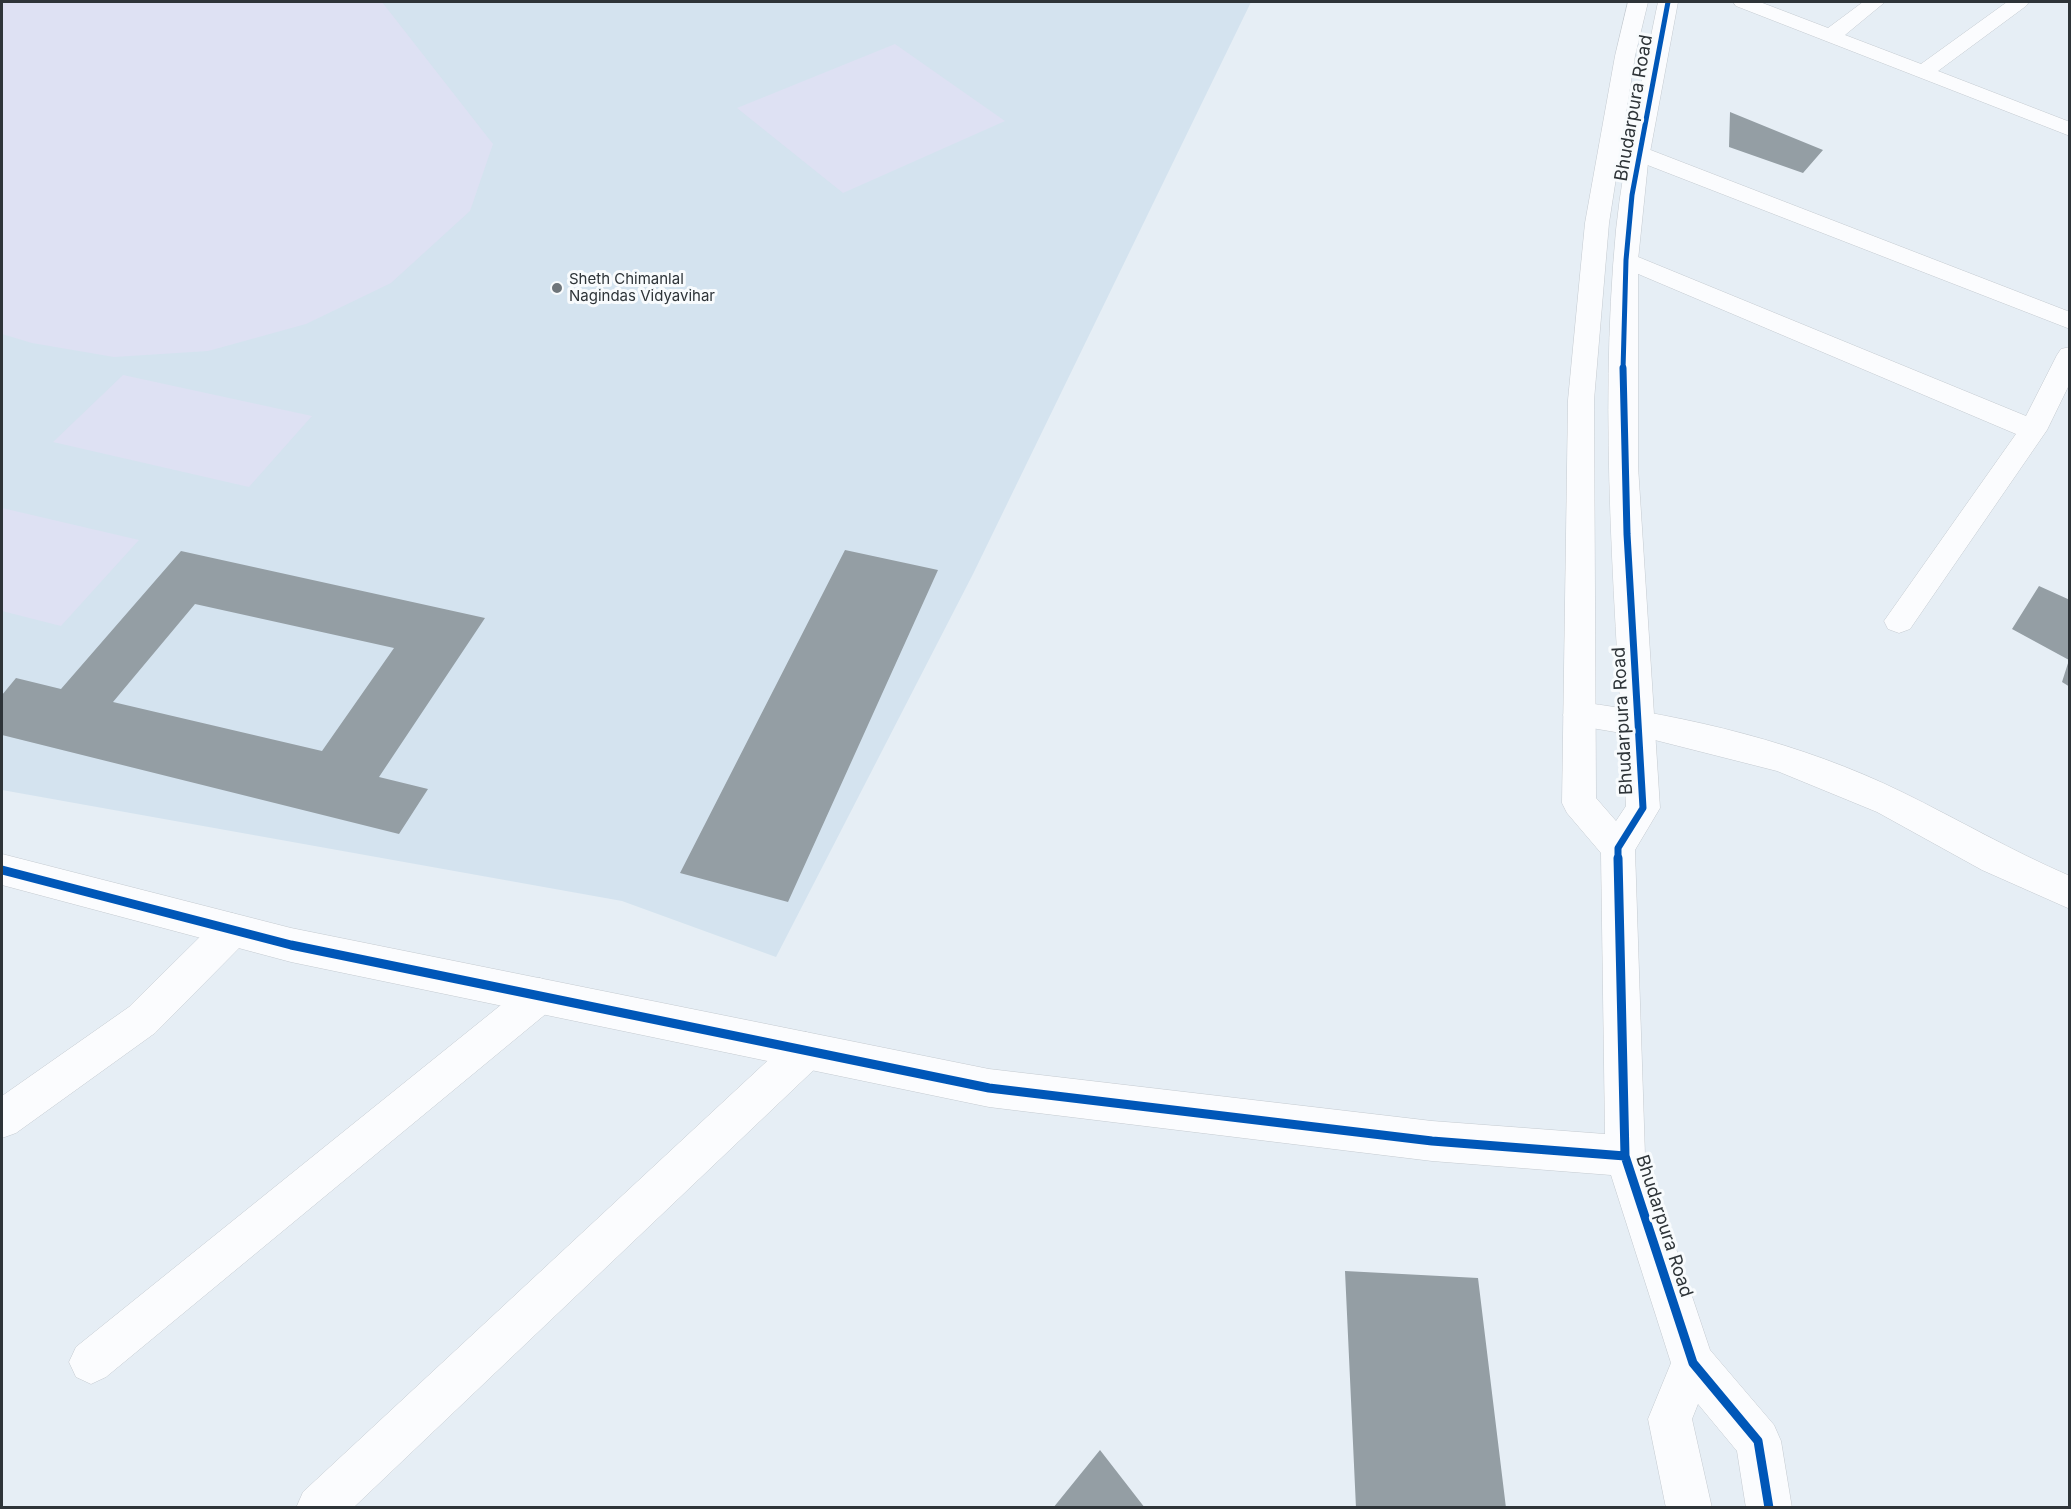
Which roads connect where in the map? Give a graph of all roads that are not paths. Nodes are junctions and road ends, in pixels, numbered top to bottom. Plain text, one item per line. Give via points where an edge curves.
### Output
1 (1638, 2) edge
2 (1668, 2) edge
3 (1743, 2) edge
4 (1875, 2) edge
5 (2019, 2) edge
6 (1829, 37) junction
7 (1922, 73) junction
8 (2070, 130) edge
9 (1610, 146) junction
10 (1640, 154) junction
11 (1626, 260) junction
12 (2070, 321) edge
13 (2070, 354) edge
14 (2033, 430) junction
15 (1581, 453) junction
16 (1624, 463) junction
17 (1899, 621) dead end
18 (1579, 715) junction
19 (1639, 723) junction
20 (1618, 848) junction
21 (2, 870) edge
22 (2070, 893) edge
23 (232, 930) junction
24 (540, 996) junction
25 (806, 1051) junction
26 (2, 1119) edge
27 (1625, 1156) junction
28 (91, 1362) dead end
29 (1693, 1363) junction
30 (319, 1508) edge
31 (1689, 1508) edge
32 (1769, 1508) edge

1 - 9 street, Bhudarpura Road
2 - 10 street, Bhudarpura Road
3 - 6 street
4 - 6 street
5 - 7 street
6 - 7 street
7 - 8 street
9 - 10 street
9 - 15 street, Bhudarpura Road via 1597,223 1581,400
10 - 11 street, Bhudarpura Road
10 - 12 street
11 - 14 street
11 - 16 street, Bhudarpura Road
13 - 14 street
14 - 17 street
15 - 16 street
15 - 18 street, Bhudarpura Road
16 - 19 street, Bhudarpura Road
18 - 19 street
18 - 20 street, Bhudarpura Road via 1578,803
19 - 20 street, Bhudarpura Road via 1643,808
19 - 22 street via 1782,758 1889,802 1994,859
20 - 27 street, Bhudarpura Road
21 - 23 street
23 - 24 street
23 - 26 street via 142,1020
24 - 25 street
24 - 28 street
25 - 27 street via 989,1088 1432,1141
25 - 30 street
27 - 29 street, Bhudarpura Road
29 - 31 street via 1670,1419
29 - 32 street, Bhudarpura Road via 1758,1441

